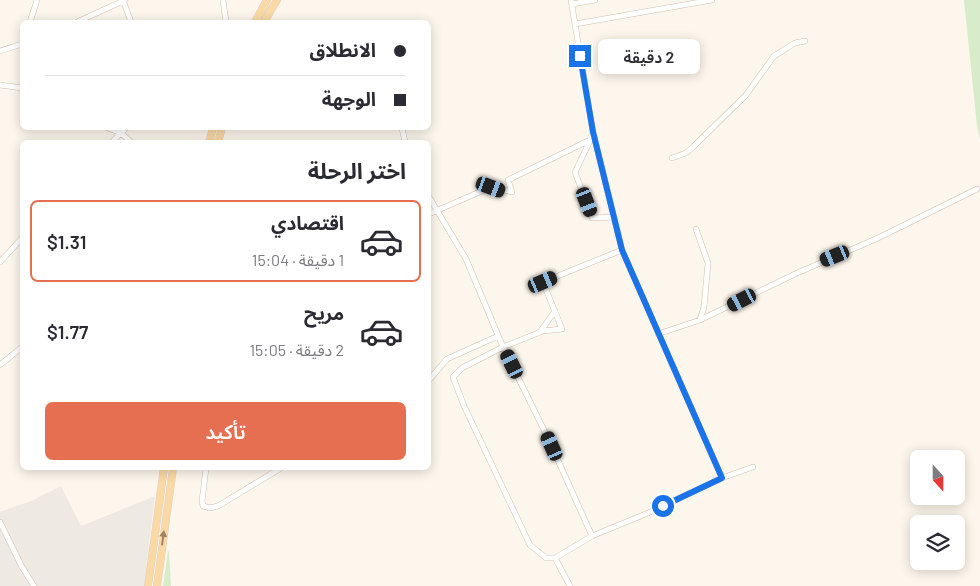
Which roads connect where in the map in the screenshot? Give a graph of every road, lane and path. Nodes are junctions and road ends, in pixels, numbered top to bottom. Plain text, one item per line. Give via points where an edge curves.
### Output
1 (37, 0) edge
2 (124, 0) edge
3 (223, 0) edge
4 (267, 0) edge
5 (277, 0) edge
6 (595, 0) edge
7 (712, 0) edge
8 (572, 2) edge
9 (31, 20) edge
10 (81, 20) edge
11 (130, 20) edge
12 (226, 20) edge
13 (256, 20) edge
14 (265, 20) edge
15 (575, 24) junction
16 (805, 41) dead end
17 (20, 45) edge
18 (0, 51) edge
19 (0, 85) edge
20 (20, 88) edge
21 (113, 130) edge
22 (124, 130) edge
23 (593, 132) junction
24 (121, 133) junction
25 (114, 140) edge
26 (129, 140) edge
27 (590, 140) junction
28 (672, 158) dead end
29 (977, 189) dead end
30 (431, 201) edge
31 (436, 210) junction
32 (431, 213) edge
33 (614, 217) junction
34 (696, 230) dead end
35 (20, 240) edge
36 (622, 250) junction
37 (0, 262) edge
38 (555, 311) junction
39 (700, 320) junction
40 (540, 332) junction
41 (658, 334) junction
42 (498, 336) junction
43 (503, 347) junction
44 (20, 350) edge
45 (0, 365) edge
46 (431, 378) edge
47 (753, 466) dead end
48 (164, 470) edge
49 (173, 470) edge
50 (206, 470) edge
51 (278, 470) edge
52 (722, 478) junction
53 (0, 522) edge
54 (592, 536) junction
55 (555, 558) junction
56 (34, 586) edge
57 (148, 586) edge
58 (157, 586) edge
59 (570, 586) edge

1 - 9 street
2 - 10 street
2 - 11 street
3 - 12 street
4 - 13 main road
5 - 14 main road
6 - 8 street
7 - 15 street
8 - 15 street
15 - 23 street
16 - 28 street via 795,43 774,56 746,95 690,150
17 - 18 street
19 - 20 street
21 - 24 street
22 - 24 street
23 - 27 street
23 - 33 street
24 - 25 street
24 - 26 street
27 - 31 street via 514,176 508,180 512,192 491,187
27 - 33 street via 575,172 592,218
29 - 39 street
30 - 31 street
31 - 32 street
31 - 42 street via 466,259
33 - 36 street
34 - 39 street via 708,263
35 - 37 street
36 - 38 street via 543,282
36 - 41 street
38 - 40 street
38 - 40 street via 562,328
39 - 41 street
40 - 43 street
41 - 52 street
42 - 43 street
42 - 46 street via 448,359
43 - 54 street
43 - 55 street via 462,368 453,377 530,545 546,558
44 - 45 street
47 - 52 street
48 - 57 main road
58 -> 49 main road
50 - 51 street via 202,501 203,506 210,508
52 - 54 street
53 - 56 street
54 - 55 street
55 - 59 street

